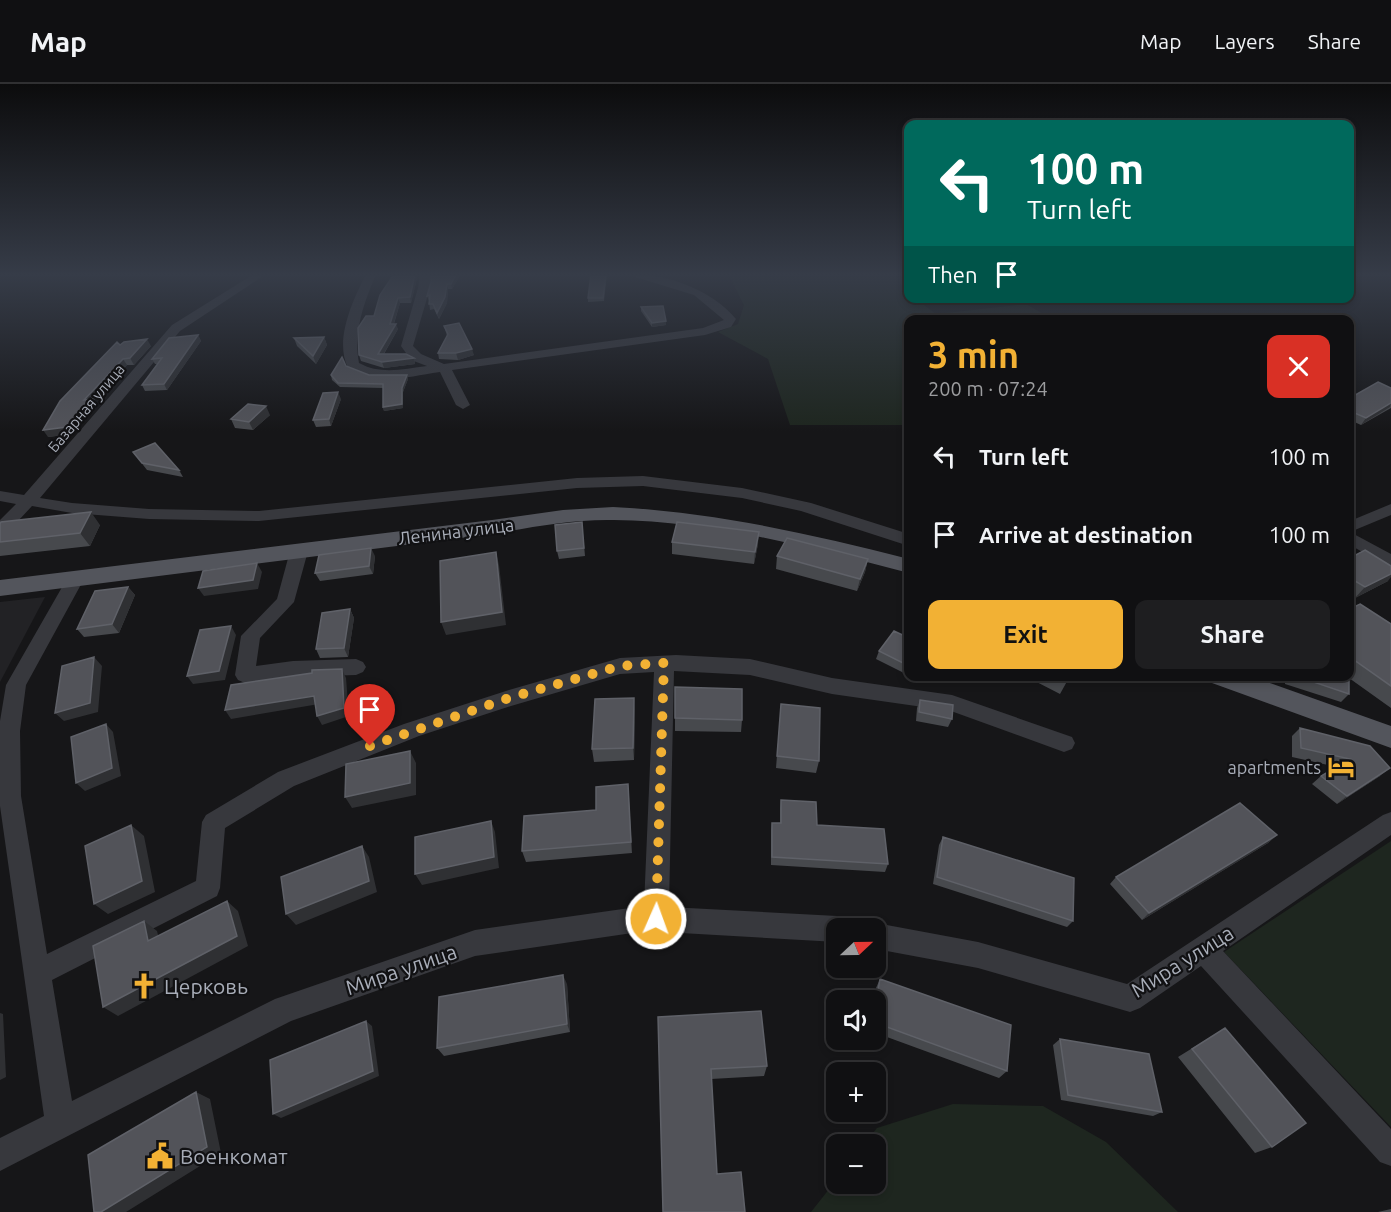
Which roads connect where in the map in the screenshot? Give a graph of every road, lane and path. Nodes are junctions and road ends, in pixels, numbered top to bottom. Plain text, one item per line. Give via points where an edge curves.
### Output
1 (178, 327) edge
2 (353, 327) edge
3 (413, 327) edge
4 (719, 327) edge
5 (446, 369) junction
6 (463, 405) dead end
7 (0, 496) edge
8 (28, 501) junction
9 (1391, 509) edge
10 (1354, 525) edge
11 (0, 530) edge
12 (904, 538) edge
13 (1354, 540) edge
14 (300, 551) junction
15 (1391, 562) edge
16 (904, 565) edge
17 (75, 579) junction
18 (0, 588) edge
19 (664, 663) junction
20 (357, 667) dead end
21 (1235, 681) edge
22 (1391, 737) edge
23 (1064, 743) dead end
24 (1391, 822) edge
25 (656, 919) junction
26 (826, 928) edge
27 (886, 938) edge
28 (1203, 949) junction
29 (37, 973) junction
30 (60, 1123) junction
31 (1391, 1151) edge
32 (0, 1155) edge

1 - 8 street, Базарная улица
2 - 5 street via 353,365 369,374
3 - 5 street via 407,346 416,357
4 - 5 street
5 - 6 street
7 - 8 street
8 - 11 street, Базарная улица
8 - 12 street via 149,514 259,516 577,483 643,481 742,493 805,507
9 - 10 street
13 - 15 street
14 - 16 main road, Ленина улица via 573,515 644,514 755,530
14 - 17 main road, Ленина улица
14 - 20 street via 285,602 251,636 245,675
17 - 18 main road, Ленина улица
17 - 29 street via 16,685 9,731 10,796
19 - 23 street via 750,667 832,686 952,703
19 - 25 street
19 - 29 street via 620,666 509,698 412,729 286,779 214,822 208,888
21 - 22 main road
24 - 28 street, Мира улица
25 - 26 street, Мира улица
25 - 30 street, Мира улица via 475,943 285,1009
27 - 28 street, Мира улица via 978,956 1130,998
28 - 31 street
29 - 30 street
30 - 32 street, Мира улица

